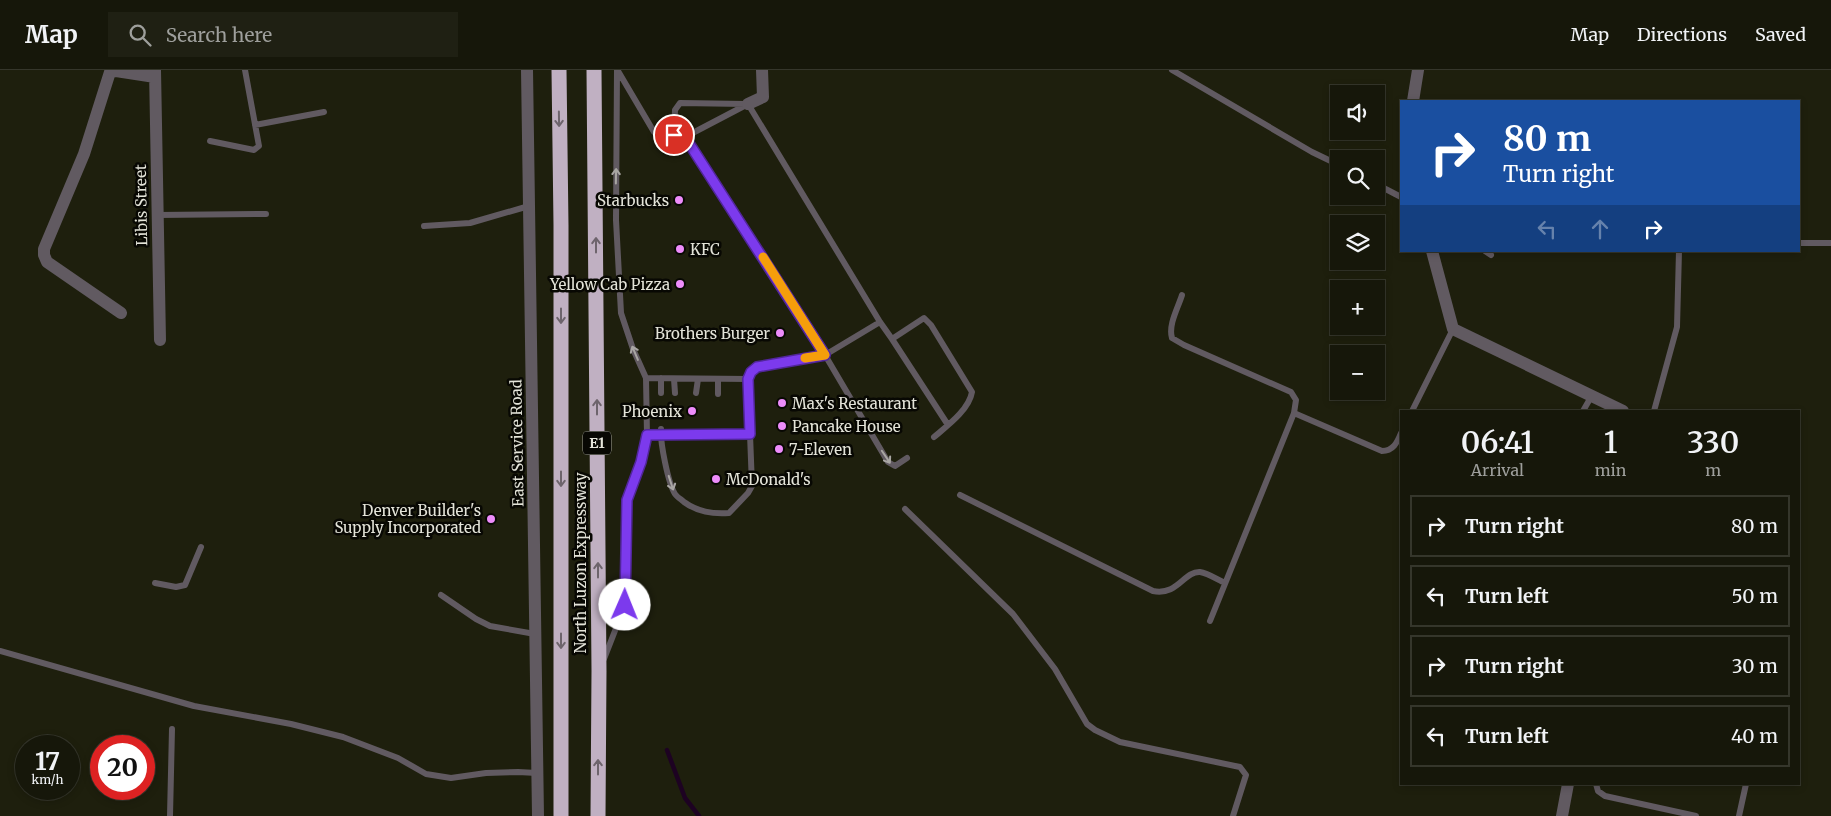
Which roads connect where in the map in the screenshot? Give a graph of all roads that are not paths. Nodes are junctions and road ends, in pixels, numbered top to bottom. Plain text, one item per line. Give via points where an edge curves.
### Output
1 (245, 70) edge
2 (527, 70) edge
3 (559, 70) edge
4 (594, 70) edge
5 (617, 70) edge
6 (762, 70) edge
7 (1172, 70) edge
8 (1418, 70) edge
9 (155, 74) edge
10 (1413, 100) edge
11 (748, 104) junction
12 (324, 112) dead end
13 (255, 125) junction
14 (674, 135) junction
15 (685, 137) junction
16 (210, 141) dead end
17 (1330, 161) edge
18 (1385, 189) edge
19 (1400, 196) edge
20 (530, 206) junction
21 (266, 214) dead end
22 (157, 215) junction
23 (424, 226) dead end
24 (1800, 243) edge
25 (1831, 243) edge
26 (1432, 252) edge
27 (1679, 252) edge
28 (1182, 295) dead end
29 (121, 313) dead end
30 (880, 322) junction
31 (1452, 329) junction
32 (892, 339) junction
33 (160, 340) dead end
34 (825, 355) junction
35 (646, 378) junction
36 (661, 378) junction
37 (674, 378) junction
38 (698, 379) junction
39 (718, 379) junction
40 (748, 379) junction
41 (661, 393) dead end
42 (675, 393) dead end
43 (696, 393) dead end
44 (718, 394) dead end
45 (1591, 397) junction
46 (1412, 410) edge
47 (1584, 410) edge
48 (1621, 410) edge
49 (1654, 410) edge
50 (1294, 413) junction
51 (948, 425) junction
52 (661, 432) junction
53 (750, 434) junction
54 (647, 435) junction
55 (1400, 435) edge
56 (934, 437) dead end
57 (907, 458) dead end
58 (960, 495) dead end
59 (905, 509) dead end
60 (202, 547) dead end
61 (154, 583) dead end
62 (1225, 583) junction
63 (441, 595) dead end
64 (1210, 621) dead end
65 (535, 634) junction
66 (0, 651) edge
67 (599, 672) junction
68 (172, 729) dead end
69 (537, 773) junction
70 (1568, 785) edge
71 (1596, 785) edge
72 (1746, 785) edge
73 (170, 816) edge
74 (538, 816) edge
75 (561, 816) edge
76 (598, 816) edge
77 (1233, 816) edge
78 (1562, 816) edge
79 (1696, 816) edge
80 (1739, 816) edge

1 - 13 lane
2 - 20 street, East Service Road
3 -> 75 highway, North Luzon Expressway / E1
67 -> 4 highway, North Luzon Expressway / E1
5 - 14 lane via 654,132
35 -> 5 lane via 621,314 616,220
6 - 11 street via 763,97
7 - 17 lane
8 - 10 street
9 - 22 street, Libis Street
9 - 29 street via 110,72 84,154 44,249 47,262
11 - 14 lane via 680,103 675,110
11 - 15 lane
11 - 30 lane
12 - 13 lane
13 - 16 lane via 257,150
14 - 15 lane
15 - 34 lane
18 - 19 lane
20 - 23 lane via 470,223
20 - 65 street, East Service Road
21 - 22 lane
22 - 33 street, Libis Street
24 - 25 lane
26 - 31 street
27 - 49 lane via 1677,328
28 - 50 lane via 1170,332 1172,338 1291,392 1296,400
30 - 32 lane
30 - 34 lane
31 - 45 street
31 - 46 lane
32 - 51 lane
32 - 51 lane via 924,318 931,325 972,393
34 - 40 lane via 757,367
34 -> 57 lane via 888,462 895,466
35 - 36 lane
35 - 54 lane
36 - 37 lane
36 - 41 lane
37 - 38 lane
37 - 42 lane
38 - 39 lane
38 - 43 lane
39 - 40 lane
39 - 44 lane
40 - 53 lane
45 - 47 lane
45 - 48 street
50 - 55 lane via 1382,451 1393,447
50 - 62 lane
51 - 56 lane
52 - 53 lane
52 -> 53 lane via 675,495 690,506 718,514 729,513 752,486
52 - 54 lane
54 - 67 lane via 627,500 625,605
58 - 62 lane via 1153,591 1169,591 1196,572
59 - 77 lane via 1012,614 1055,669 1087,724 1120,742 1243,769 1246,775
60 - 61 lane via 185,585 176,587
62 - 64 lane
63 - 65 lane via 490,626
65 - 69 street, East Service Road
66 - 69 lane via 194,706 343,737 398,758 426,774 451,778 502,772
76 -> 67 highway, North Luzon Expressway / E1
68 - 73 lane
69 - 74 street, East Service Road
70 - 78 street
71 - 79 lane via 1605,796
72 - 80 lane

